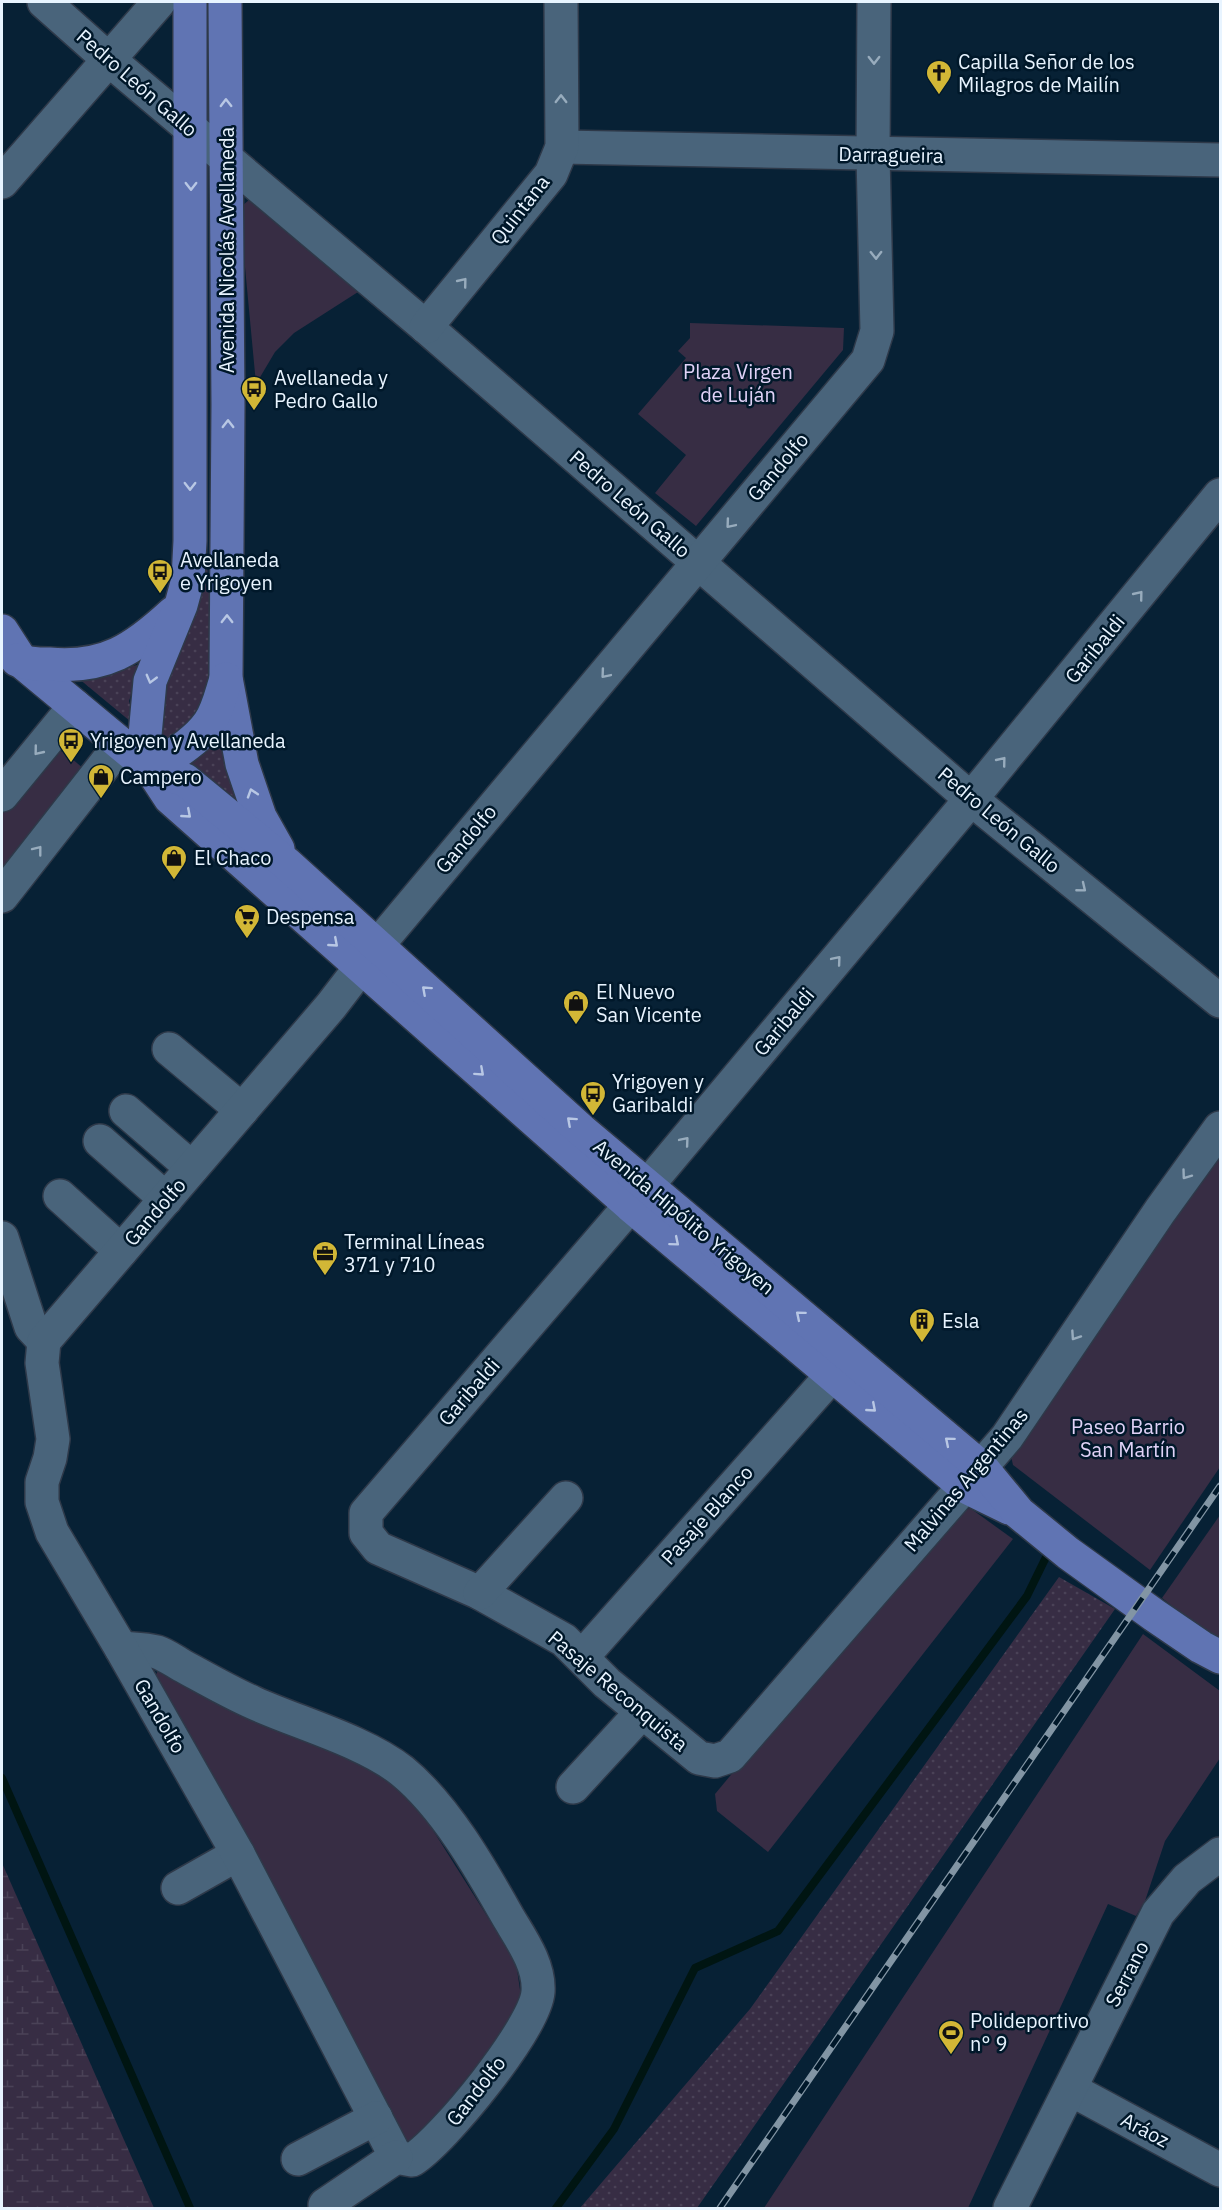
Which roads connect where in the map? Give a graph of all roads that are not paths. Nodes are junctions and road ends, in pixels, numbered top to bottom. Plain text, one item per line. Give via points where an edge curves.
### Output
1 (44, 2) edge
2 (159, 2) edge
3 (190, 2) edge
4 (225, 2) edge
5 (561, 2) edge
6 (874, 2) edge
7 (107, 58) junction
8 (191, 129) junction
9 (562, 147) junction
10 (873, 155) junction
11 (227, 160) junction
12 (1221, 160) edge
13 (2, 182) edge
14 (426, 327) junction
15 (1220, 496) edge
16 (698, 563) junction
17 (181, 605) junction
18 (2, 631) edge
19 (12, 658) edge
20 (226, 678) junction
21 (75, 706) junction
22 (121, 744) junction
23 (151, 769) junction
24 (2, 795) edge
25 (971, 799) junction
26 (287, 864) junction
27 (2, 896) edge
28 (369, 956) junction
29 (1221, 1001) edge
30 (169, 1048) dead end
31 (242, 1110) junction
32 (126, 1111) dead end
33 (1221, 1128) edge
34 (100, 1141) dead end
35 (192, 1168) junction
36 (60, 1196) dead end
37 (638, 1196) junction
38 (166, 1199) junction
39 (2, 1238) edge
40 (121, 1251) junction
41 (44, 1341) junction
42 (833, 1374) junction
43 (972, 1477) junction
44 (566, 1498) dead end
45 (378, 1548) joint
46 (480, 1593) junction
47 (121, 1648) junction
48 (582, 1657) junction
49 (1214, 1657) edge
50 (642, 1712) junction
51 (730, 1756) joint
52 (573, 1787) dead end
53 (238, 1854) junction
54 (1221, 1854) edge
55 (178, 1888) dead end
56 (1070, 2089) junction
57 (376, 2118) junction
58 (396, 2157) junction
59 (298, 2158) dead end
60 (1221, 2170) edge
61 (325, 2205) dead end
62 (1010, 2208) edge

1 - 7 street, Pedro León Gallo
2 - 7 street
3 - 8 main road, Avenida Nicolás Avellaneda
11 -> 4 main road, Avenida Nicolás Avellaneda
9 -> 5 street, Quintana
6 -> 10 street, Gandolfo
7 - 8 street, Pedro León Gallo
7 - 13 street
8 - 11 street, Pedro León Gallo
8 -> 17 main road, Avenida Nicolás Avellaneda via 190,541 188,579
9 - 10 street, Darragueira
14 -> 9 street, Quintana via 550,174
10 - 12 street, Darragueira
10 -> 16 street, Gandolfo via 878,331 868,360
11 - 14 street, Pedro León Gallo
20 -> 11 main road, Avenida Nicolás Avellaneda
14 - 16 street, Pedro León Gallo
25 -> 15 street, Garibaldi
16 - 25 street, Pedro León Gallo
16 -> 28 street, Gandolfo
17 - 19 main road via 146,638 110,658 74,667
17 -> 23 main road, Avenida Nicolás Avellaneda via 150,681 145,735
18 - 19 main road, Avenida Hipólito Yrigoyen
19 - 21 main road, Avenida Hipólito Yrigoyen
20 - 23 main road, Avenida Nicolás Avellaneda via 217,708 201,733
26 -> 20 main road, Avenida Nicolás Avellaneda via 260,817 242,764
21 - 22 main road, Avenida Hipólito Yrigoyen
21 -> 24 street
22 - 23 main road, Avenida Hipólito Yrigoyen
27 -> 22 street
23 - 26 main road, Avenida Hipólito Yrigoyen via 185,780
23 -> 28 main road, Avenida Hipólito Yrigoyen via 170,798
25 -> 29 street, Pedro León Gallo
37 -> 25 street, Garibaldi
26 - 28 main road, Avenida Hipólito Yrigoyen
28 - 31 street, Gandolfo
28 - 37 main road, Avenida Hipólito Yrigoyen
30 - 31 street
31 - 35 street, Gandolfo
32 - 35 street
33 -> 43 street, Malvinas Argentinas via 1160,1210 1007,1437
34 - 38 street
35 - 38 street, Gandolfo
36 - 40 street
37 -> 42 main road, Avenida Hipólito Yrigoyen
43 -> 37 main road, Avenida Hipólito Yrigoyen
37 - 45 street, Garibaldi via 366,1513 366,1533
38 - 40 street, Gandolfo
39 - 41 street via 31,1327
40 - 41 street, Gandolfo
41 - 47 street, Gandolfo via 42,1363 53,1439 42,1482 42,1503 52,1532
42 -> 43 main road, Avenida Hipólito Yrigoyen
42 - 48 street, Pasaje Blanco
43 - 49 main road, Avenida Hipólito Yrigoyen via 1068,1553
43 - 51 street, Malvinas Argentinas
44 - 46 street
45 - 46 street, Pasaje Reconquista
46 - 48 street, Pasaje Reconquista via 564,1640
47 - 53 street, Gandolfo
47 - 58 street, Gandolfo via 158,1652 252,1702 372,1752 401,1771 424,1792 478,1864 530,1955 538,1991 525,2028 466,2107 426,2151 412,2160
48 - 50 street, Pasaje Reconquista
50 - 51 street, Pasaje Reconquista via 699,1758 715,1761
50 - 52 street
53 - 55 street
53 - 57 street, Gandolfo
54 - 56 street, Serrano via 1187,1879 1158,1913
56 - 60 street, Aráoz
56 - 62 street, Serrano
57 - 58 street, Gandolfo
57 - 59 street
58 - 61 street

